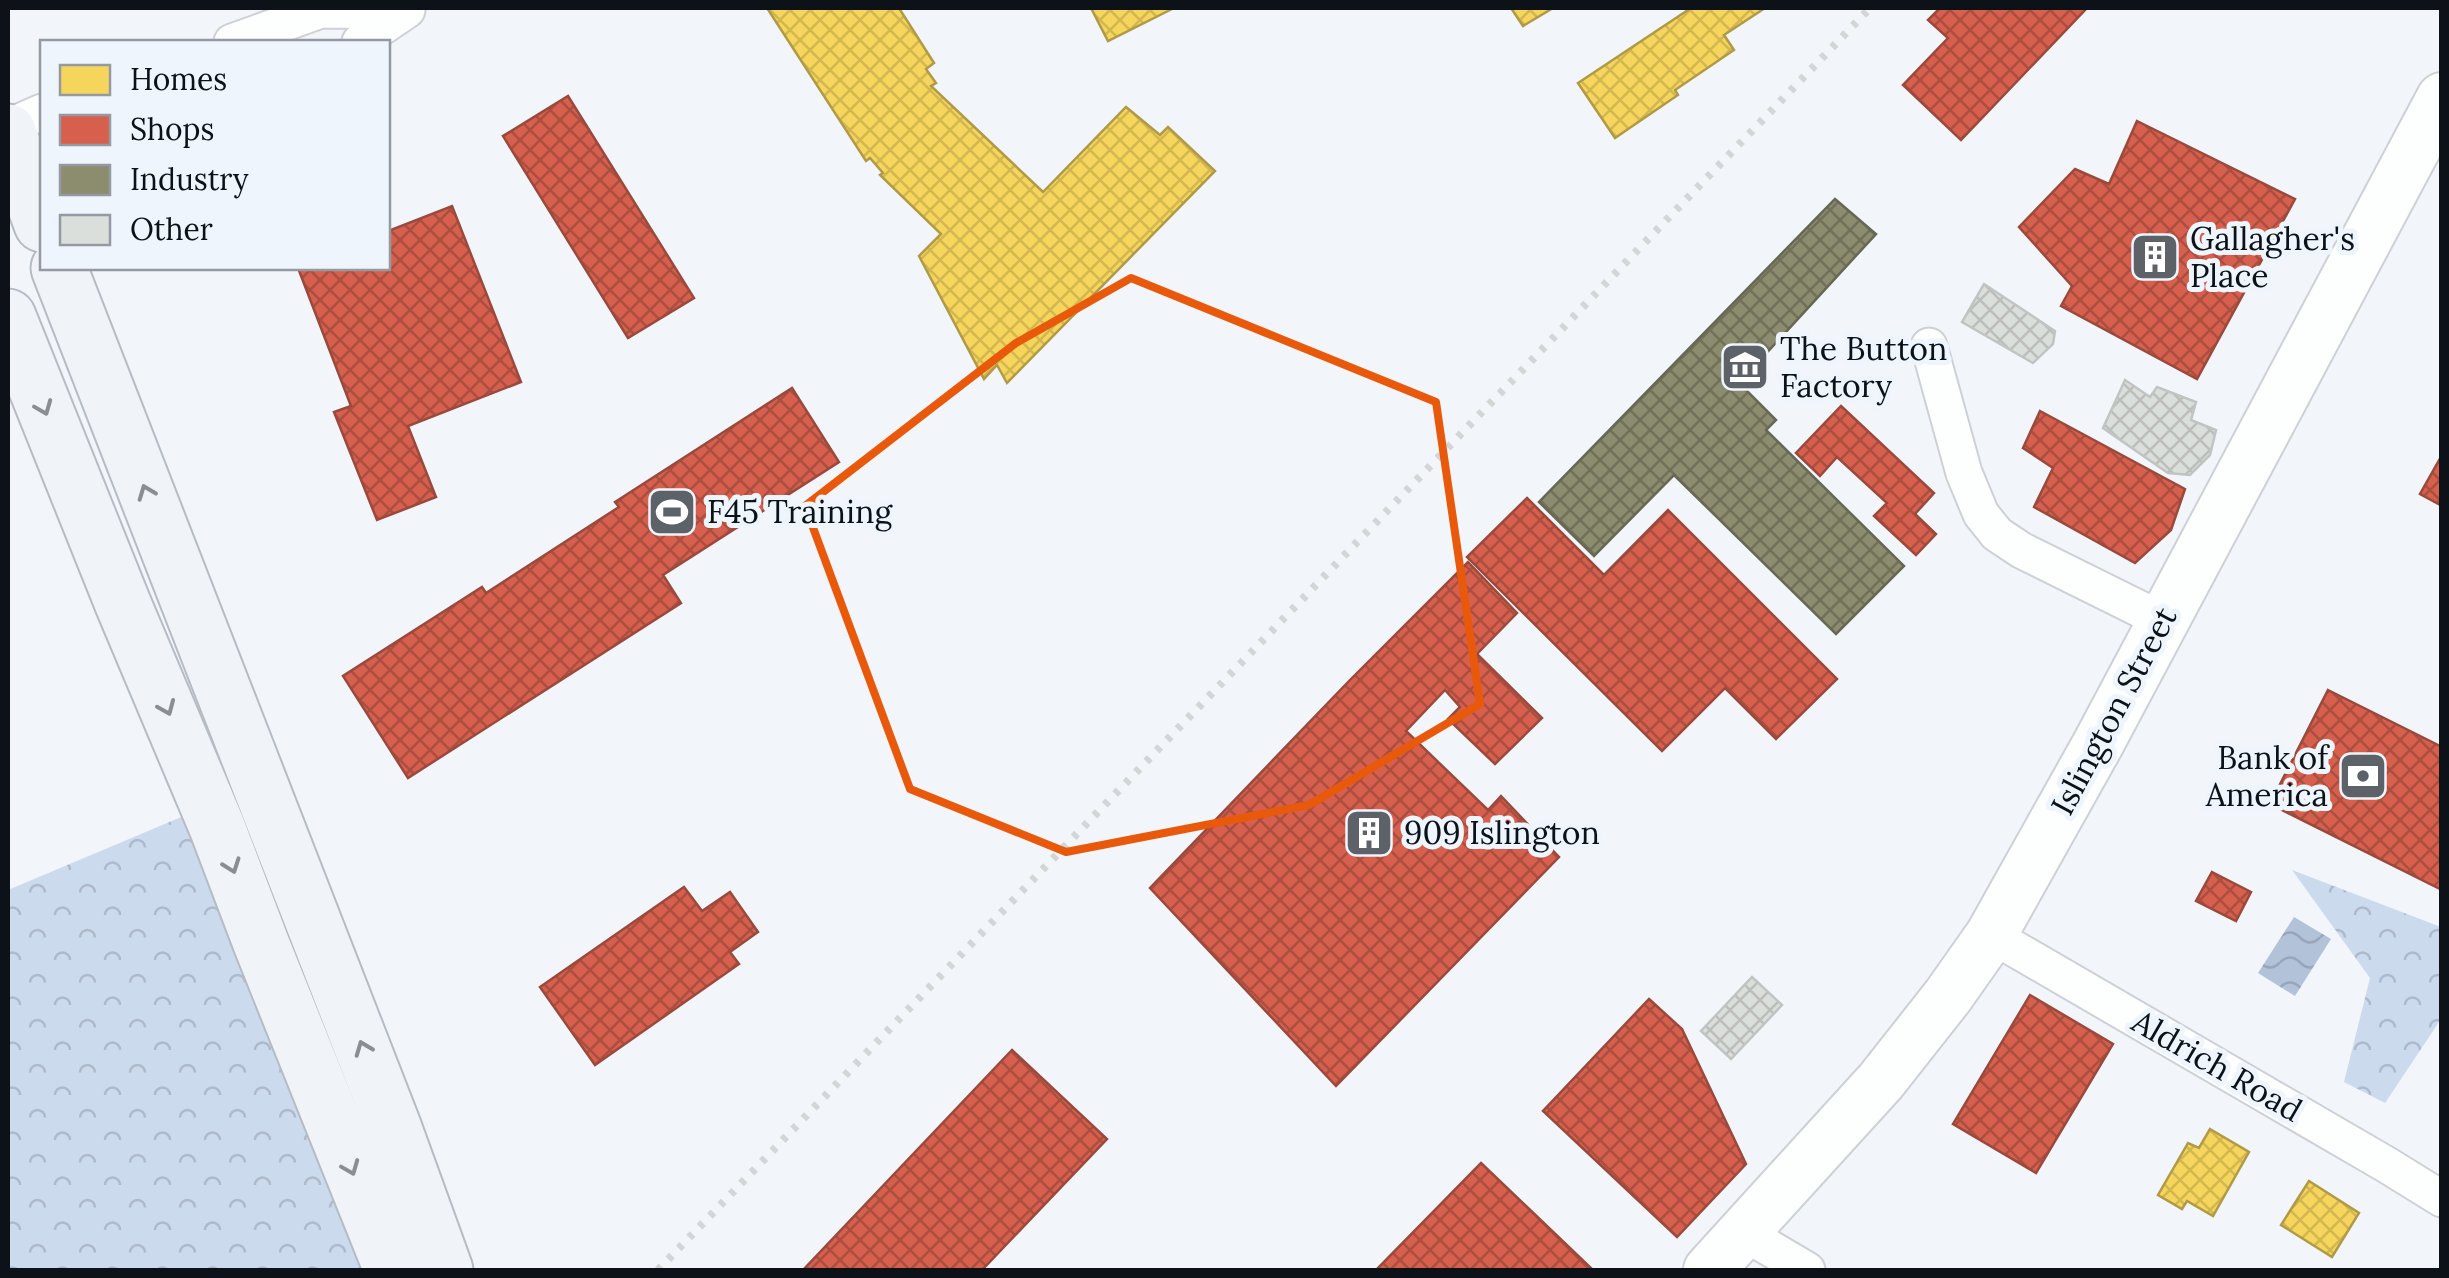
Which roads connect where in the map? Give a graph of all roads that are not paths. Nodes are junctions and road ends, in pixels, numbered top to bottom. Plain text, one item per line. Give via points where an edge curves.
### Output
1 (408, 10) edge
2 (238, 40) edge
3 (363, 40) edge
4 (2442, 98) edge
5 (40, 118) edge
6 (22, 170) edge
7 (60, 270) edge
8 (8, 317) edge
9 (1929, 346) dead end
10 (2162, 620) junction
11 (1991, 934) junction
12 (2442, 1200) edge
13 (1744, 1233) junction
14 (392, 1270) edge
15 (445, 1270) edge
16 (1709, 1270) edge
17 (1807, 1270) edge

1 - 2 street via 321,10
1 - 3 street
4 - 10 street, Islington Street
5 - 6 street
15 -> 7 main road
8 -> 14 main road
9 - 10 street via 1964,473 1981,514 1998,534
10 - 11 street, Islington Street
11 - 12 street, Aldrich Road
11 - 13 street, Islington Street via 1882,1081
13 - 16 street, Islington Street
13 - 17 street

